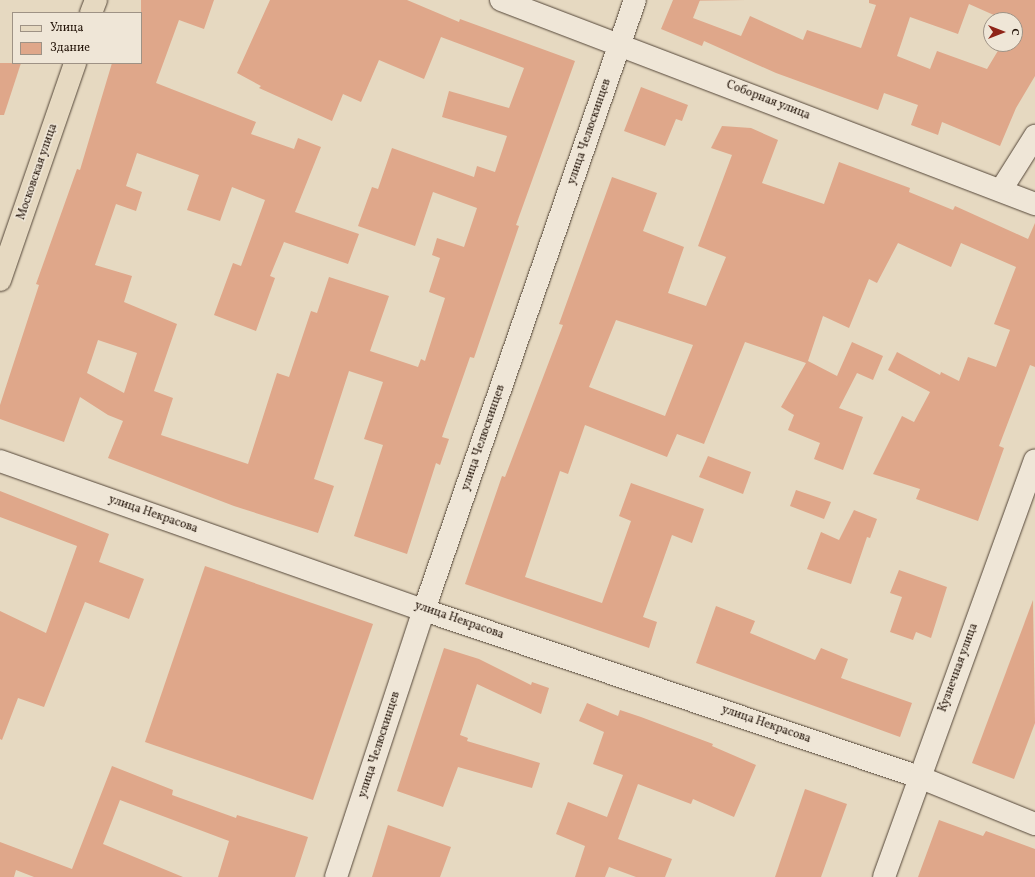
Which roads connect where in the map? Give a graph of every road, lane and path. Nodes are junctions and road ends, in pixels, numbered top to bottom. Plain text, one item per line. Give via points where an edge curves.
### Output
1 (96, 0) edge
2 (500, 0) edge
3 (635, 0) edge
4 (91, 12) edge
5 (621, 44) junction
6 (75, 64) edge
7 (1035, 136) edge
8 (1001, 190) junction
9 (1035, 204) edge
10 (0, 280) edge
11 (1035, 460) edge
12 (0, 461) edge
13 (424, 610) junction
14 (919, 777) junction
15 (1035, 824) edge
16 (336, 877) edge
17 (884, 877) edge

1 - 4 main road
2 - 5 street, Соборная улица
3 - 5 street, улица Челюскинцев
5 - 8 street, Соборная улица
5 - 13 street, улица Челюскинцев
6 - 10 main road, Московская улица
7 - 8 street
8 - 9 street, Соборная улица
11 - 14 street, Кузнечная улица
12 - 13 street, улица Некрасова
13 - 14 street, улица Некрасова
13 - 16 street, улица Челюскинцев
14 - 15 street, улица Некрасова
14 - 17 street, Кузнечная улица

